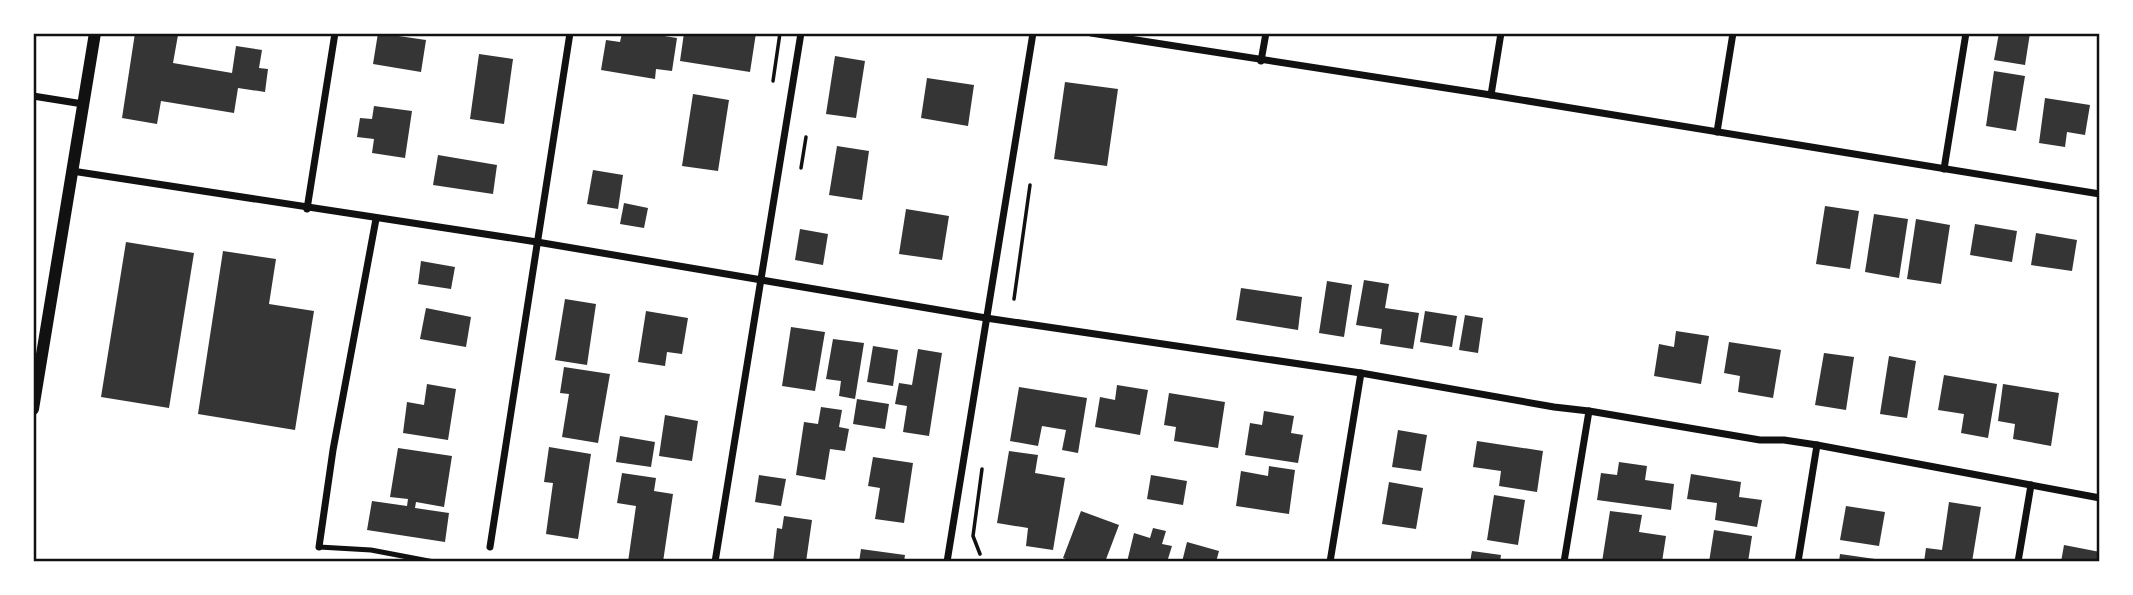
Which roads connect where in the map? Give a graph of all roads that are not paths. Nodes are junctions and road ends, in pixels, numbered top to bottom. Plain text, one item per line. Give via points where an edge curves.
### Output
1 (95, 33) edge
2 (335, 33) edge
3 (570, 33) edge
4 (801, 33) edge
5 (1033, 33) edge
6 (1091, 33) edge
7 (1266, 33) edge
8 (1501, 33) edge
9 (1733, 33) edge
10 (1966, 33) edge
11 (1261, 61) junction
12 (1491, 95) junction
13 (33, 96) edge
14 (83, 104) junction
15 (1717, 132) junction
16 (1944, 169) junction
17 (72, 172) junction
18 (2100, 194) edge
19 (307, 209) junction
20 (376, 219) junction
21 (537, 242) junction
22 (761, 280) junction
23 (986, 318) junction
24 (1361, 373) junction
25 (33, 409) edge
26 (1588, 411) junction
27 (1817, 445) junction
28 (2031, 485) junction
29 (2100, 498) edge
30 (319, 547) joint
31 (490, 547) dead end
32 (434, 562) edge
33 (715, 562) edge
34 (947, 562) edge
35 (1330, 562) edge
36 (1564, 562) edge
37 (1798, 562) edge
38 (2018, 562) edge

1 - 14 street
2 - 19 street
3 - 21 street
4 - 22 street
5 - 23 street
6 - 11 street
7 - 11 street
8 - 12 street
9 - 15 street
10 - 16 street
11 - 12 street
12 - 15 street
13 - 14 street
14 - 17 street
15 - 16 street
16 - 18 street
17 - 19 street
17 - 25 street
19 - 20 street
20 - 21 street
20 - 30 street
21 - 22 street
21 - 31 street
22 - 23 street
22 - 33 street
23 - 24 street
23 - 34 street
24 - 26 street
24 - 35 street
26 - 27 street
26 - 36 street
27 - 28 street
27 - 37 street
28 - 29 street
28 - 38 street
30 - 32 lane via 371,550

